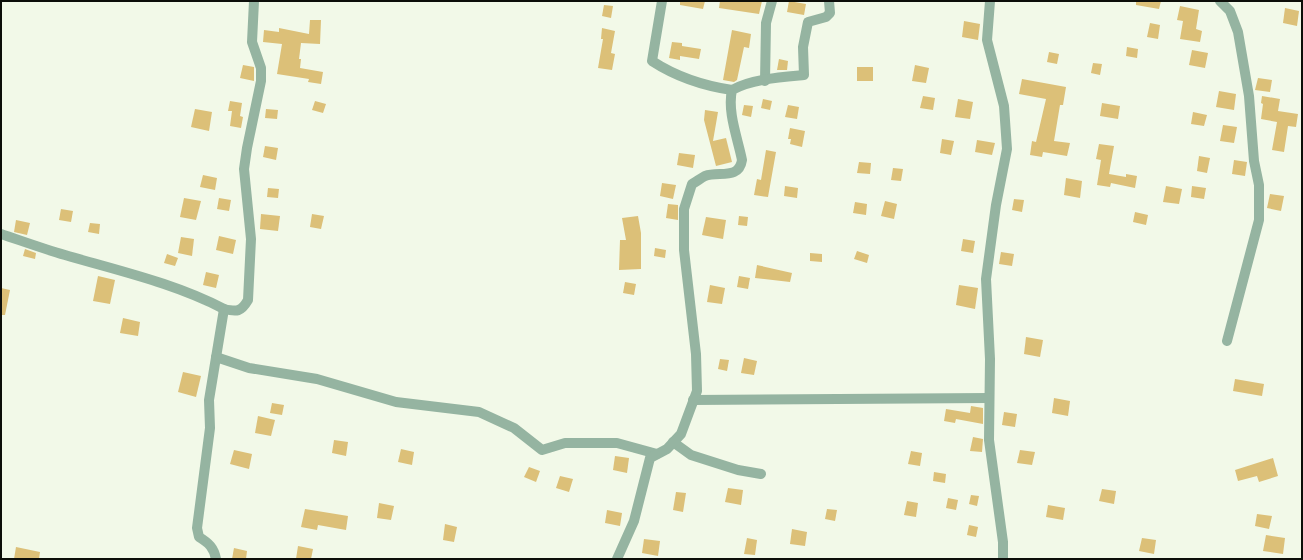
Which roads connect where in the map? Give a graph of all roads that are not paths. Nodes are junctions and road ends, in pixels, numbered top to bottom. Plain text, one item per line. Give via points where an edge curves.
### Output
1 (254, 1) edge
2 (662, 1) edge
3 (772, 1) edge
4 (829, 1) edge
5 (990, 1) edge
6 (1220, 1) edge
7 (765, 81) junction
8 (732, 90) junction
9 (1, 234) edge
10 (224, 309) junction
11 (1227, 341) dead end
12 (216, 358) junction
13 (989, 398) junction
14 (693, 400) junction
15 (673, 442) junction
16 (657, 454) junction
17 (761, 474) dead end
18 (216, 559) edge
19 (617, 559) edge
20 (1003, 559) edge

1 - 10 street via 252,42 261,68 261,81 244,169 251,239 248,300 244,308 237,312
2 - 8 street via 652,61 710,87
3 - 7 street via 766,23
4 - 7 street via 830,12 826,17 808,22 803,47 804,75 773,77
5 - 13 street via 987,40 1004,106 1007,149 986,279 990,358
6 - 11 street via 1230,11 1238,32 1249,96 1254,162 1259,185 1259,220
7 - 8 street
8 - 14 street via 741,166 735,172 706,176 692,184 684,209 684,250 696,354 696,391
9 - 10 street via 156,280
10 - 12 street
12 - 16 street via 249,368 317,379 396,402 479,412 514,428 542,450 565,443 617,443
12 - 18 street via 209,400 210,428 197,528 199,537 209,544
13 - 14 street
13 - 20 street via 988,440 1003,542
14 - 15 street via 681,434
15 - 16 street
15 - 17 street via 691,455 738,470
16 - 19 street via 650,458 634,521

